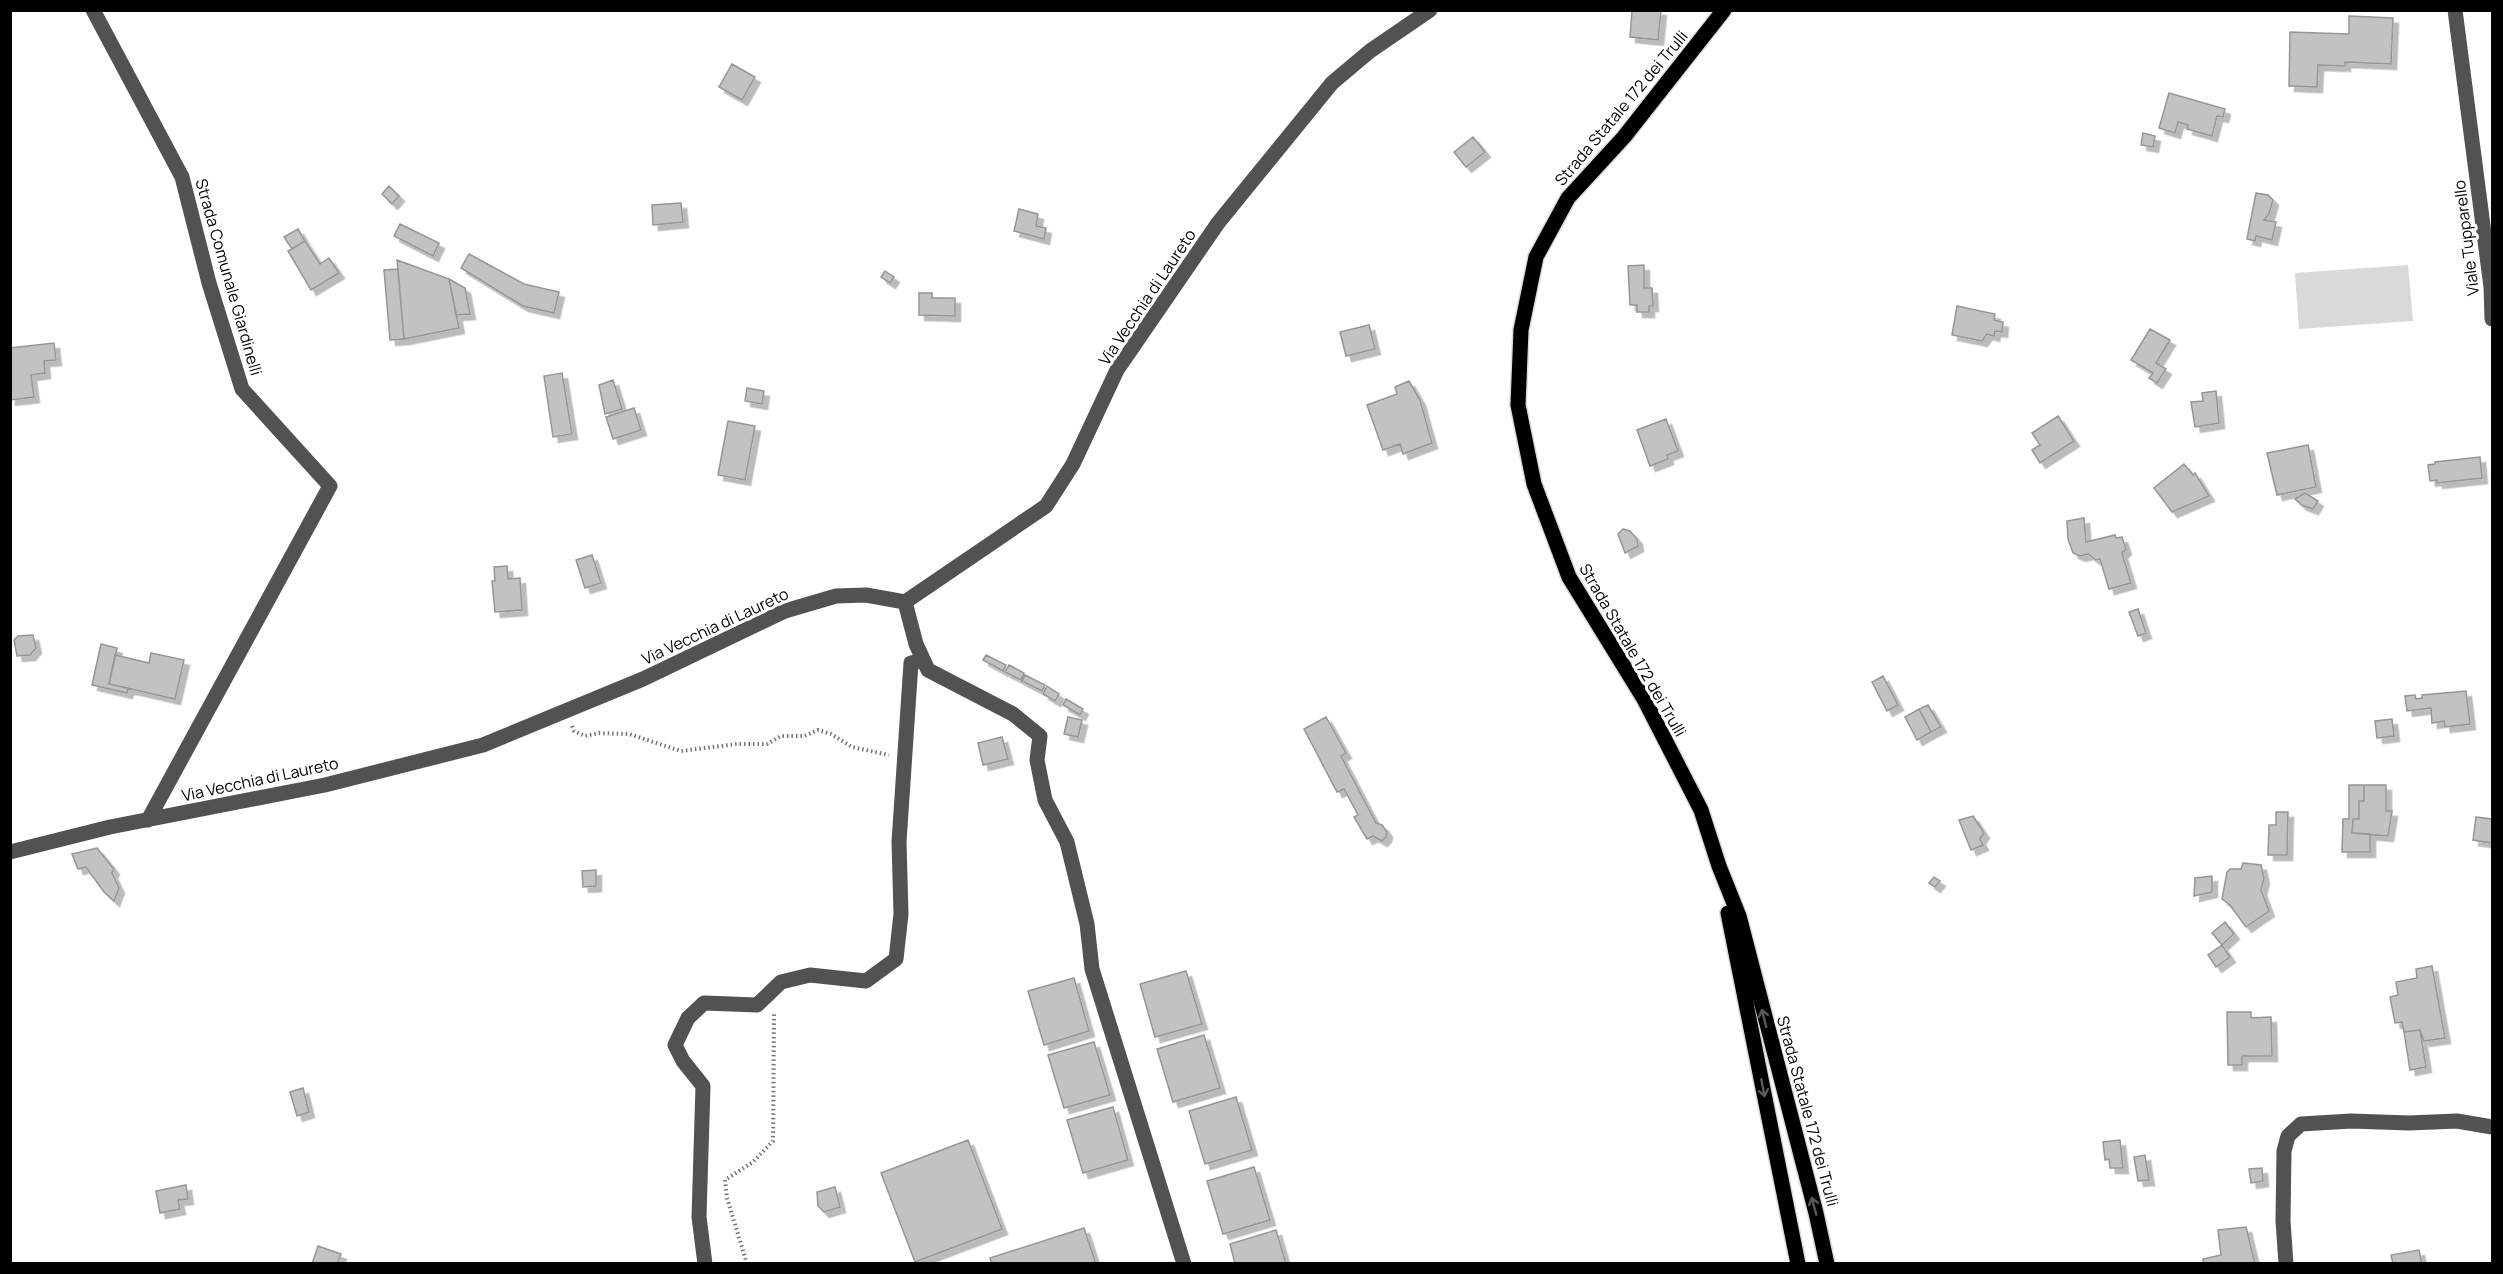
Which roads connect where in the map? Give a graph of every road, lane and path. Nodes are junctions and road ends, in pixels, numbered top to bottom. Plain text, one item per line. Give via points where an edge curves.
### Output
1 (93, 10) edge
2 (1430, 10) edge
3 (1724, 10) edge
4 (2455, 10) edge
5 (2493, 319) edge
6 (905, 602) junction
7 (923, 660) junction
8 (566, 711) junction
9 (905, 757) junction
10 (148, 819) junction
11 (10, 852) edge
12 (1719, 866) junction
13 (781, 982) junction
14 (2493, 1127) edge
15 (705, 1263) edge
16 (747, 1263) edge
17 (1184, 1263) edge
18 (1798, 1263) edge
19 (1827, 1263) edge
20 (2286, 1263) edge

1 - 10 street, Strada Comunale Giardinelli via 182,177 242,389 330,486
2 - 6 street, Via Vecchia di Laureto via 1332,83 1218,223 1117,370 1073,464 1046,506
3 - 12 main road, Strada Statale 172 dei Trulli via 1624,137 1569,198 1536,257 1521,330 1518,405 1534,484 1569,577 1644,699 1701,810
4 - 5 street, Viale Tupparello
6 - 7 street
6 - 8 street, Via Vecchia di Laureto via 866,594 836,596 785,611
7 - 9 street via 911,663
7 - 17 street via 928,670 1013,714 1040,736 1037,760 1045,800 1067,842 1087,924 1092,969
8 - 9 path via 574,731 585,736 629,734 681,752 767,744 781,736 804,736 818,730 874,754
8 - 10 street, Via Vecchia di Laureto via 483,745 325,785
9 - 13 street via 896,959 866,981 810,975
10 - 11 street, Via Vecchia di Laureto
12 -> 18 main road, Strada Statale 172 dei Trulli
19 -> 12 main road, Strada Statale 172 dei Trulli via 1739,916
13 - 15 street via 757,1005 704,1003 688,1018 675,1045 703,1086 699,1217
13 - 16 path via 773,1014 773,1141 753,1162 725,1180
14 - 20 street via 2457,1121 2301,1124 2288,1136 2284,1151

